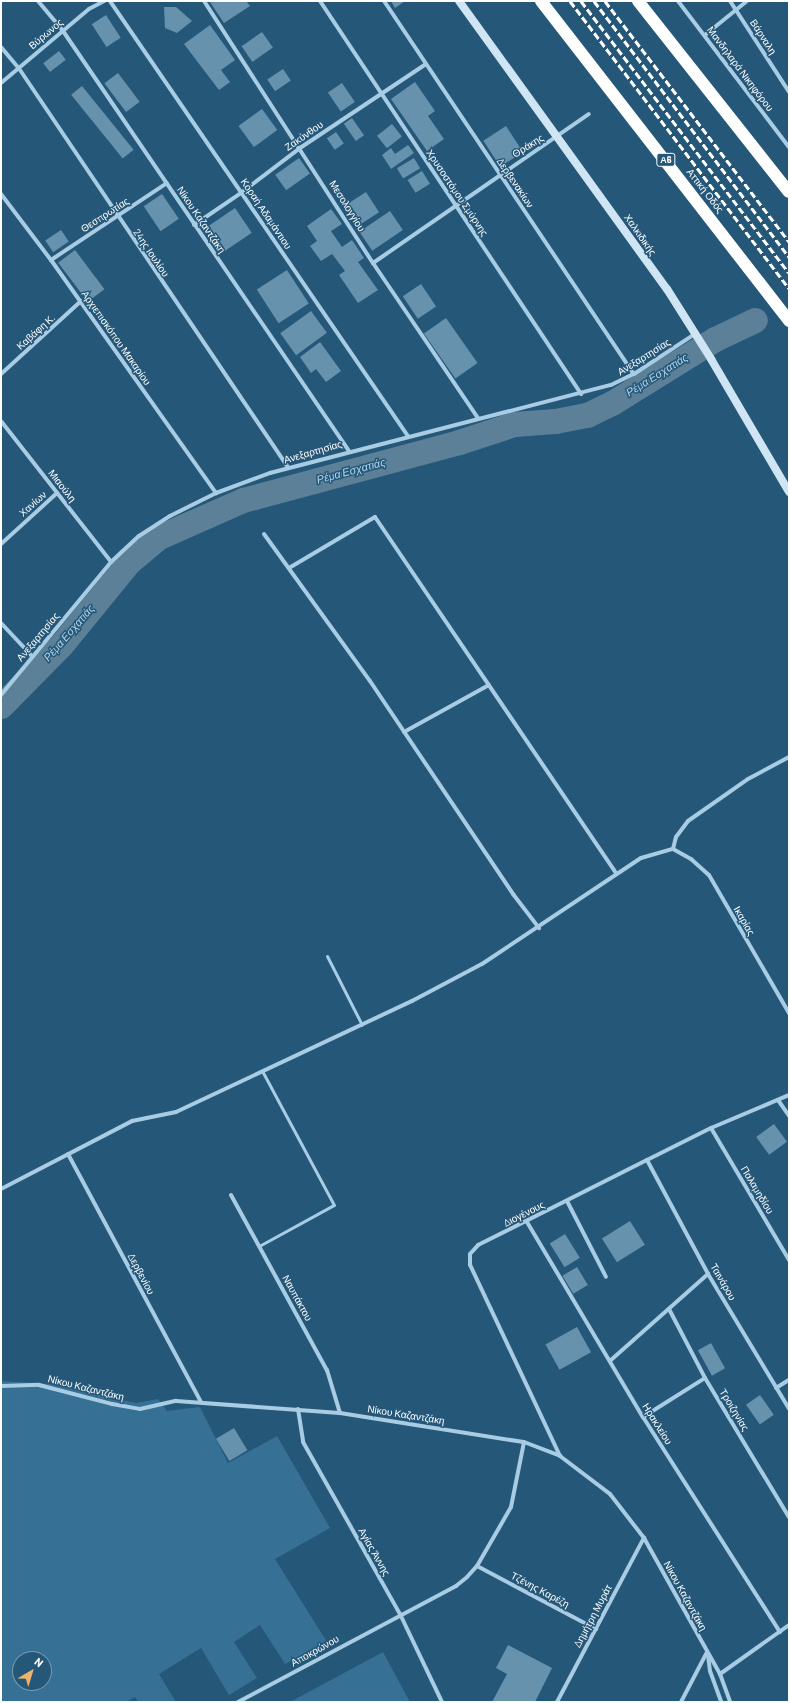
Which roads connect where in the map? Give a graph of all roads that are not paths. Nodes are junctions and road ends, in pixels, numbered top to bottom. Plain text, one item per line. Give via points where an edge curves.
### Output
1 (38, 1) edge
2 (104, 1) edge
3 (110, 1) edge
4 (204, 1) edge
5 (320, 1) edge
6 (384, 1) edge
7 (459, 1) edge
8 (541, 1) edge
9 (638, 1) edge
10 (678, 1) edge
11 (730, 1) edge
12 (747, 1) edge
13 (736, 10) junction
14 (63, 31) junction
15 (705, 35) junction
16 (1, 47) edge
17 (426, 64) junction
18 (18, 67) junction
19 (1, 83) edge
20 (381, 92) junction
21 (789, 92) edge
22 (589, 114) dead end
23 (558, 137) junction
24 (789, 147) edge
25 (300, 148) junction
26 (499, 174) junction
27 (167, 183) junction
28 (789, 192) edge
29 (241, 193) junction
30 (1, 194) edge
31 (455, 204) junction
32 (117, 217) junction
33 (194, 225) junction
34 (51, 260) junction
35 (373, 263) junction
36 (81, 301) junction
37 (789, 321) edge
38 (695, 334) junction
39 (1, 374) edge
40 (634, 374) junction
41 (581, 394) junction
42 (478, 418) junction
43 (1, 421) edge
44 (408, 436) junction
45 (349, 451) junction
46 (288, 468) junction
47 (789, 492) edge
48 (57, 493) junction
49 (216, 493) junction
50 (264, 534) dead end
51 (1, 544) edge
52 (111, 562) junction
53 (289, 568) junction
54 (1, 623) edge
55 (32, 656) junction
56 (489, 685) junction
57 (1, 695) edge
58 (404, 732) junction
59 (789, 757) edge
60 (673, 849) junction
61 (616, 873) junction
62 (539, 928) junction
63 (327, 956) dead end
64 (789, 1013) edge
65 (362, 1025) junction
66 (262, 1071) junction
67 (789, 1095) edge
68 (778, 1100) junction
69 (789, 1116) edge
70 (711, 1128) junction
71 (68, 1154) junction
72 (647, 1160) junction
73 (1, 1189) edge
74 (231, 1195) dead end
75 (567, 1201) junction
76 (527, 1222) junction
77 (259, 1246) junction
78 (789, 1260) edge
79 (708, 1274) junction
80 (606, 1277) dead end
81 (669, 1309) junction
82 (610, 1360) junction
83 (705, 1378) junction
84 (789, 1380) edge
85 (1, 1386) edge
86 (776, 1388) junction
87 (201, 1402) junction
88 (298, 1409) junction
89 (789, 1410) edge
90 (340, 1413) junction
91 (643, 1417) junction
92 (524, 1442) junction
93 (560, 1456) junction
94 (789, 1517) edge
95 (644, 1538) junction
96 (477, 1566) junction
97 (400, 1614) junction
98 (789, 1625) edge
99 (596, 1629) junction
100 (780, 1632) junction
101 (707, 1652) junction
102 (720, 1674) junction
103 (238, 1702) edge
104 (442, 1702) edge
105 (557, 1702) edge
106 (681, 1702) edge
107 (721, 1702) edge
108 (730, 1702) edge

1 - 14 street, Νίκου Καζαντζάκη
2 - 14 street, Βύρωνος via 89,9
3 - 29 street, Κοραή Αδαμάντιου
4 - 25 street, Μεσολογγίου
5 - 20 street, Χρυσοστόμου Σμύρνης
6 - 17 street, Δερβενακίων
7 - 23 street, Χαλκιδικής
8 - 37 highway, Αττική Οδός / Α6
9 - 28 highway
10 - 15 street, Μανδηλαρά Νικηφόρου
11 - 13 street, Βάρναλη
12 - 13 street
13 - 15 street
13 - 21 street, Βάρναλη
14 - 18 street, Βύρωνος
14 - 27 street, Νίκου Καζαντζάκη
15 - 24 street, Μανδηλαρά Νικηφόρου
16 - 18 street, 24ης Ιουλίου
17 - 20 street, Ζακύνθου
17 - 26 street, Δερβενακίων
18 - 19 street, Βύρωνος
18 - 32 street, 24ης Ιουλίου
20 - 25 street, Ζακύνθου
20 - 31 street, Χρυσοστόμου Σμύρνης
22 - 23 street, Θράκης
23 - 26 street, Θράκης
23 - 38 street, Χαλκιδικής via 667,290
25 - 29 street, Ζακύνθου
25 - 35 street, Μεσολογγίου
26 - 31 street, Θράκης
26 - 40 street, Δερβενακίων
27 - 32 street, Θεσπρωτίας
27 - 33 street, Νίκου Καζαντζάκη
29 - 33 street, Ζακύνθου
29 - 44 street, Κοραή Αδαμάντιου
30 - 34 street, Αρχιεπισκόπου Μακαρίου
31 - 35 street, Θράκης
31 - 41 street, Χρυσοστόμου Σμύρνης
32 - 34 street, Θεσπρωτίας
32 - 46 street, 24ης Ιουλίου
33 - 45 street, Νίκου Καζαντζάκη
34 - 36 street, Αρχιεπισκόπου Μακαρίου
35 - 42 street, Μεσολογγίου
36 - 39 street, Καβάφη Κ.
36 - 49 street, Αρχιεπισκόπου Μακαρίου
38 - 40 street, Ανεξαρτησίας
38 - 47 street, Χαλκιδικής
40 - 41 street, Ανεξαρτησίας via 611,385
41 - 42 street, Ανεξαρτησίας
42 - 44 street, Ανεξαρτησίας
43 - 48 street, Μιαούλη
44 - 45 street, Ανεξαρτησίας
45 - 46 street, Ανεξαρτησίας
46 - 49 street, Ανεξαρτησίας
48 - 51 street, Χανίων
48 - 52 street, Μιαούλη
49 - 52 street, Ανεξαρτησίας via 156,524
50 - 53 street
52 - 55 street, Ανεξαρτησίας
53 - 56 street via 375,517
53 - 58 street
54 - 55 street
55 - 57 street, Ανεξαρτησίας
56 - 58 street
56 - 61 street
58 - 62 street via 513,894
59 - 60 street via 748,779 688,821 676,837
60 - 61 street via 641,858
60 - 64 street, Ικαρίας via 691,859 709,875
61 - 62 street
62 - 65 street via 482,964
63 - 65 lane
65 - 66 street
66 - 71 street via 176,1112 132,1121
66 - 77 lane via 334,1205
67 - 68 street, Διογένους
68 - 69 street
68 - 70 street, Διογένους
70 - 72 street, Διογένους
70 - 78 street, Παλαμηδίου
71 - 73 street
71 - 87 street, Δερβενίου
72 - 75 street, Διογένους
72 - 79 street, Ταινάρου
74 - 77 street, Ναυπάκτου
75 - 76 street, Διογένους
75 - 80 street
76 - 82 street, Ηρακλείου
76 - 93 street, Διογένους via 478,1245 470,1254 470,1265
77 - 90 street, Ναυπάκτου via 327,1370
79 - 81 street
79 - 86 street, Ταινάρου
81 - 82 street
81 - 83 street, Τροιζηνίας
82 - 91 street, Ηρακλείου
83 - 91 street
83 - 94 street, Τροιζηνίας
84 - 86 street
85 - 87 street, Νίκου Καζαντζάκη via 39,1385 112,1404 140,1408 176,1401
86 - 89 street, Ταινάρου
87 - 88 street, Νίκου Καζαντζάκη
88 - 90 street, Νίκου Καζαντζάκη
88 - 97 street, Αγίας Άννης via 303,1442
90 - 92 street, Νίκου Καζαντζάκη
91 - 100 street, Ηρακλείου
92 - 93 street, Νίκου Καζαντζάκη
92 - 96 street, Αποκρώνου via 511,1507
93 - 95 street, Νίκου Καζαντζάκη via 610,1494
95 - 99 street, Δημήτρη Μυράτ
95 - 101 street, Νίκου Καζαντζάκη
96 - 97 street, Αποκρώνου via 456,1586
96 - 99 street, Τζένης Καρέζη
97 - 103 street, Αποκρώνου
97 - 104 street, Αγίας Άννης
98 - 100 street
99 - 105 street, Δημήτρη Μυράτ
100 - 102 street
101 - 102 street, Νίκου Καζαντζάκη
101 - 106 street
101 - 107 street, Νίκου Καζαντζάκη via 710,1671
102 - 108 street, Νίκου Καζαντζάκη

